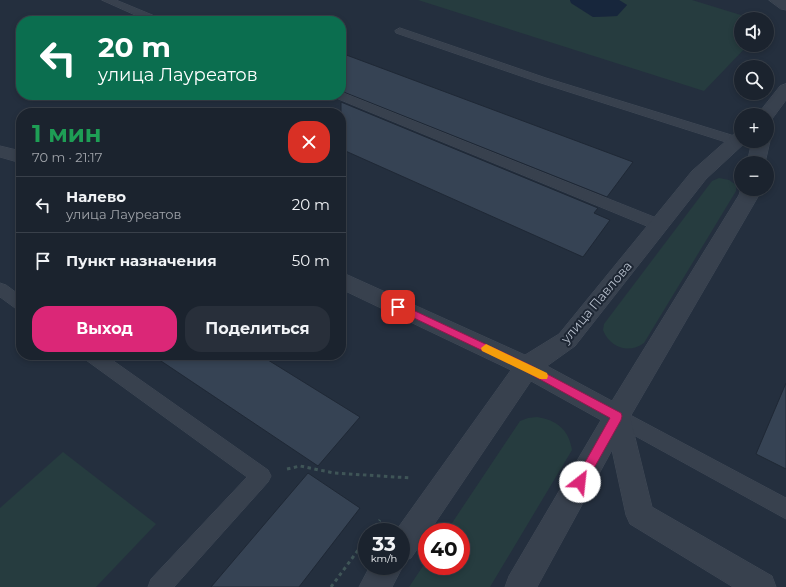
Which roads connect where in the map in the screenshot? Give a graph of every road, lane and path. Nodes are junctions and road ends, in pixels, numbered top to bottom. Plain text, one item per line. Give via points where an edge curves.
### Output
1 (107, 0) edge
2 (776, 0) edge
3 (786, 6) edge
4 (146, 16) edge
5 (400, 31) dead end
6 (786, 89) edge
7 (346, 97) edge
8 (772, 108) edge
9 (734, 138) edge
10 (734, 144) edge
11 (0, 151) edge
12 (16, 156) edge
13 (748, 196) edge
14 (659, 225) junction
15 (346, 282) edge
16 (0, 288) edge
17 (16, 300) edge
18 (99, 360) edge
19 (527, 367) junction
20 (617, 416) junction
21 (261, 476) junction
22 (411, 478) dead end
23 (786, 509) edge
24 (410, 535) edge
25 (358, 550) edge
26 (382, 575) edge
27 (159, 587) edge
28 (331, 587) edge
29 (374, 587) edge
30 (520, 587) edge
31 (761, 587) edge

1 - 4 lane
2 - 3 street
5 - 9 lane via 542,80
6 - 8 street
7 - 14 lane
10 - 14 street, улица Павлова via 699,175
11 - 12 street
13 - 20 street
14 - 19 street, улица Павлова via 567,340
15 - 19 street
16 - 17 lane
18 - 21 lane
19 - 20 street
19 - 24 street, улица Павлова
20 - 23 lane
20 - 30 street
20 - 31 street via 640,515
21 - 22 path via 300,466 334,473
21 - 27 lane
25 - 28 path
26 - 29 street

